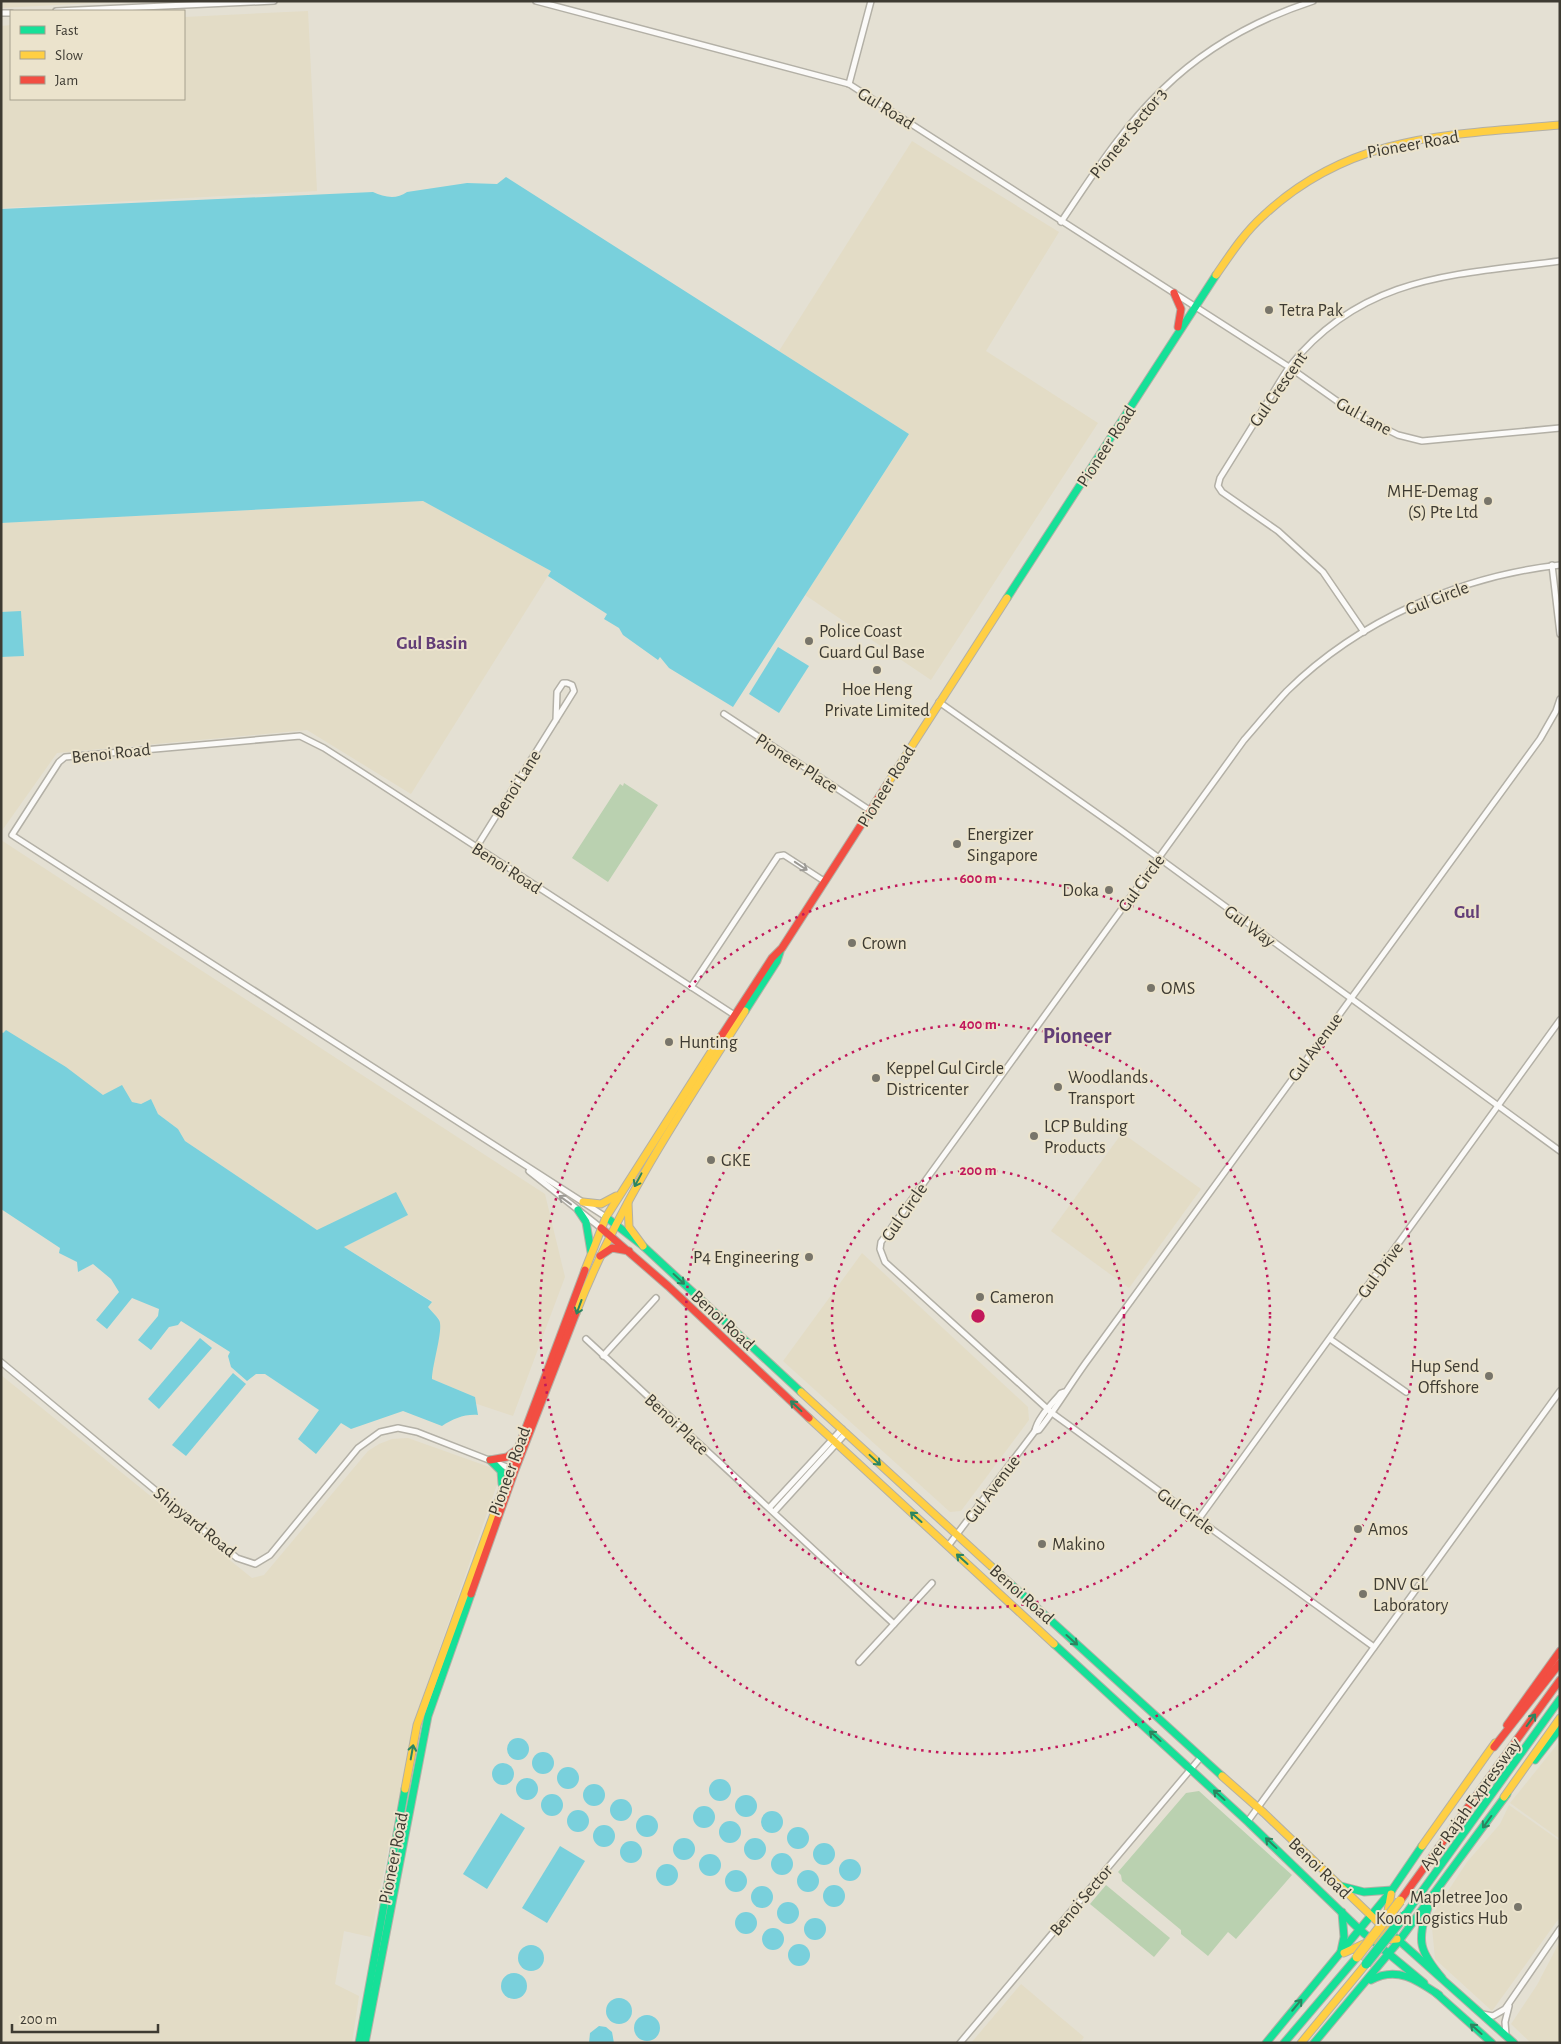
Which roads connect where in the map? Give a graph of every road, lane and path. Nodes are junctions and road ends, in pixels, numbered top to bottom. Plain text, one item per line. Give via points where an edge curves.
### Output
1 (274, 1) edge
2 (536, 1) edge
3 (871, 1) edge
4 (1313, 1) edge
5 (78, 10) edge
6 (849, 84) junction
7 (1560, 125) edge
8 (1061, 222) junction
9 (1560, 261) edge
10 (1174, 293) junction
11 (1195, 306) junction
12 (1174, 339) junction
13 (1289, 367) junction
14 (1560, 428) edge
15 (1560, 565) edge
16 (1552, 566) junction
17 (1364, 632) junction
18 (1560, 634) edge
19 (1560, 699) edge
20 (939, 702) junction
21 (724, 714) dead end
22 (556, 720) junction
23 (870, 811) junction
24 (476, 848) junction
25 (1158, 858) junction
26 (824, 882) junction
27 (691, 987) junction
28 (1349, 1000) junction
29 (738, 1017) junction
30 (1560, 1020) edge
31 (1498, 1106) junction
32 (1560, 1151) edge
33 (516, 1161) junction
34 (621, 1191) junction
35 (630, 1196) junction
36 (580, 1206) junction
37 (606, 1217) junction
38 (615, 1223) junction
39 (601, 1228) junction
40 (609, 1234) junction
41 (643, 1246) junction
42 (592, 1252) junction
43 (629, 1252) junction
44 (596, 1261) junction
45 (656, 1298) dead end
46 (586, 1339) dead end
47 (1330, 1339) junction
48 (603, 1356) junction
49 (1, 1362) edge
50 (1560, 1391) edge
51 (1406, 1392) dead end
52 (1050, 1411) junction
53 (531, 1421) junction
54 (844, 1431) junction
55 (525, 1436) junction
56 (834, 1442) junction
57 (516, 1450) junction
58 (490, 1460) junction
59 (512, 1469) junction
60 (502, 1488) junction
61 (769, 1508) junction
62 (774, 1512) junction
63 (1198, 1520) junction
64 (958, 1536) junction
65 (948, 1546) junction
66 (932, 1583) dead end
67 (894, 1624) junction
68 (1374, 1647) junction
69 (1560, 1651) edge
70 (859, 1662) dead end
71 (1560, 1663) edge
72 (1560, 1680) edge
73 (1560, 1698) edge
74 (1560, 1718) edge
75 (1560, 1728) edge
76 (1494, 1747) junction
77 (1202, 1757) junction
78 (1191, 1769) junction
79 (1504, 1797) junction
80 (1258, 1807) junction
81 (1248, 1821) junction
82 (1337, 1885) junction
83 (1392, 1890) junction
84 (1431, 1899) junction
85 (1342, 1912) junction
86 (1371, 1917) junction
87 (1560, 1929) edge
88 (1360, 1930) junction
89 (1383, 1939) junction
90 (1340, 1955) junction
91 (1372, 1974) junction
92 (1442, 1978) junction
93 (1364, 1984) junction
94 (1439, 1995) junction
95 (1510, 2003) junction
96 (1482, 2014) junction
97 (1510, 2040) edge
98 (359, 2043) edge
99 (365, 2043) edge
100 (960, 2043) edge
101 (1266, 2043) edge
102 (1284, 2043) edge
103 (1301, 2043) edge
104 (1314, 2043) edge
105 (1492, 2043) edge

1 - 5 street
2 - 6 street, Gul Road
3 - 6 street
4 - 8 street, Pioneer Sector 3 via 1241,32 1164,88 1138,116
6 - 8 street, Gul Road
7 - 11 main road, Pioneer Road via 1392,144 1324,168 1291,190 1261,217 1237,245
8 - 10 street, Gul Road
9 - 13 street, Gul Crescent via 1455,274 1394,290 1338,318
10 - 11 street, Gul Road
10 - 12 main road via 1180,303 1181,314
11 - 12 main road, Pioneer Road
11 - 13 street, Gul Lane
12 - 20 main road, Pioneer Road
13 - 14 street, Gul Lane via 1354,413 1396,434 1422,441
13 - 17 street, Gul Crescent via 1218,486 1278,531 1323,572
15 - 16 street, Gul Circle
16 - 17 street, Gul Circle via 1512,573 1448,592 1398,613
16 - 18 street
17 - 25 street, Gul Circle via 1288,691 1244,740
19 - 28 street, Gul Avenue via 1540,740
20 - 23 main road, Pioneer Road
20 - 25 street, Gul Way
21 - 23 street, Pioneer Place
22 - 22 street, Benoi Lane via 557,692 567,682 574,691
22 - 24 street, Benoi Lane
23 - 26 main road, Pioneer Road
24 - 27 street, Benoi Road
24 - 33 street, Benoi Road via 324,748 300,736 65,757 11,836
25 - 28 street, Gul Way
25 - 52 street, Gul Circle via 881,1242 885,1262
27 -> 26 street via 777,857 784,855
26 - 29 main road, Pioneer Road via 777,961
27 - 29 street, Benoi Road
28 - 31 street, Gul Way
28 - 52 street, Gul Avenue
29 - 34 main road, Pioneer Road
29 -> 35 main road, Pioneer Road via 646,1164
30 - 31 street, Gul Drive
31 - 32 street, Gul Way
31 - 47 street, Gul Drive
36 -> 33 street, Benoi Road
33 - 36 street, Benoi Road
34 - 36 main road via 603,1204
34 - 37 main road, Pioneer Road
35 - 38 main road, Pioneer Road
35 - 41 main road via 627,1224
36 - 37 street, Benoi Road
36 - 39 street, Benoi Road
36 - 42 main road
37 - 38 main road, Benoi Road
37 - 39 main road, Pioneer Road
38 - 40 main road, Pioneer Road
38 - 41 main road, Benoi Road
39 - 40 main road, Benoi Road
39 - 42 main road, Pioneer Road
40 - 43 main road, Benoi Road
40 - 44 main road, Pioneer Road
41 -> 54 main road, Benoi Road
42 - 53 main road, Pioneer Road
43 - 44 main road via 612,1248
56 -> 43 main road, Benoi Road
44 -> 53 main road, Pioneer Road
45 - 48 street
46 - 48 street, Benoi Place
47 - 51 street
47 - 63 street, Gul Drive
48 - 61 street, Benoi Place
49 - 58 street, Shipyard Road via 246,1563 255,1564 270,1555 358,1448 380,1432 398,1428 417,1432
50 - 68 street
52 - 63 street, Gul Circle
52 - 64 street, Gul Avenue
53 - 55 main road, Pioneer Road
54 - 56 street
54 -> 64 main road, Benoi Road
55 - 57 main road, Pioneer Road
55 - 59 main road, Pioneer Road
56 - 61 street
56 - 62 street
65 -> 56 main road, Benoi Road
57 - 58 main road via 507,1457
57 - 59 main road, Pioneer Road
58 - 59 street, Shipyard Road
58 - 60 main road via 501,1471
59 - 60 main road, Pioneer Road
59 - 99 main road, Pioneer Road via 428,1716
98 -> 60 main road, Pioneer Road via 417,1725
61 - 62 street, Benoi Place
62 - 67 street, Benoi Place
63 - 68 street, Gul Circle
64 - 65 street, Gul Avenue
64 -> 77 main road, Benoi Road
78 -> 65 main road, Benoi Road
66 - 67 street
67 - 70 street
68 - 80 street
69 - 76 main road
71 - 76 main road
102 -> 72 main road, Ayer Rajah Expressway, bridge via 1400,1901
73 - 103 main road, Ayer Rajah Expressway, bridge via 1405,1915
74 - 79 main road
75 - 79 main road
76 - 83 main road
77 - 78 street, Benoi Sector
77 - 80 main road, Benoi Road
81 -> 78 main road, Benoi Road
78 - 100 street, Benoi Sector
79 -> 84 main road
80 - 81 street
80 - 82 main road, Benoi Road
85 -> 81 main road, Benoi Road
82 - 83 main road via 1370,1893
82 - 86 main road, Benoi Road
83 - 86 main road
83 - 89 main road
84 - 89 main road via 1412,1924
84 - 92 main road via 1419,1943 1424,1956
85 - 88 main road, Benoi Road
85 - 90 main road via 1344,1937
86 - 88 main road
86 - 89 main road, Benoi Road
87 - 95 street
88 - 89 main road, Benoi Road
88 - 90 main road
89 - 90 main road
89 - 91 main road
89 - 91 main road
89 - 92 main road, Benoi Road
89 - 94 main road, Benoi Road
101 -> 90 main road
91 - 93 main road
92 - 96 main road, Benoi Road
93 - 94 main road via 1378,1975 1395,1972 1411,1977
93 - 104 main road
105 -> 94 main road, Benoi Road
95 - 96 street via 1497,2015
95 - 97 street via 1505,2030
96 - 97 main road, Benoi Road

